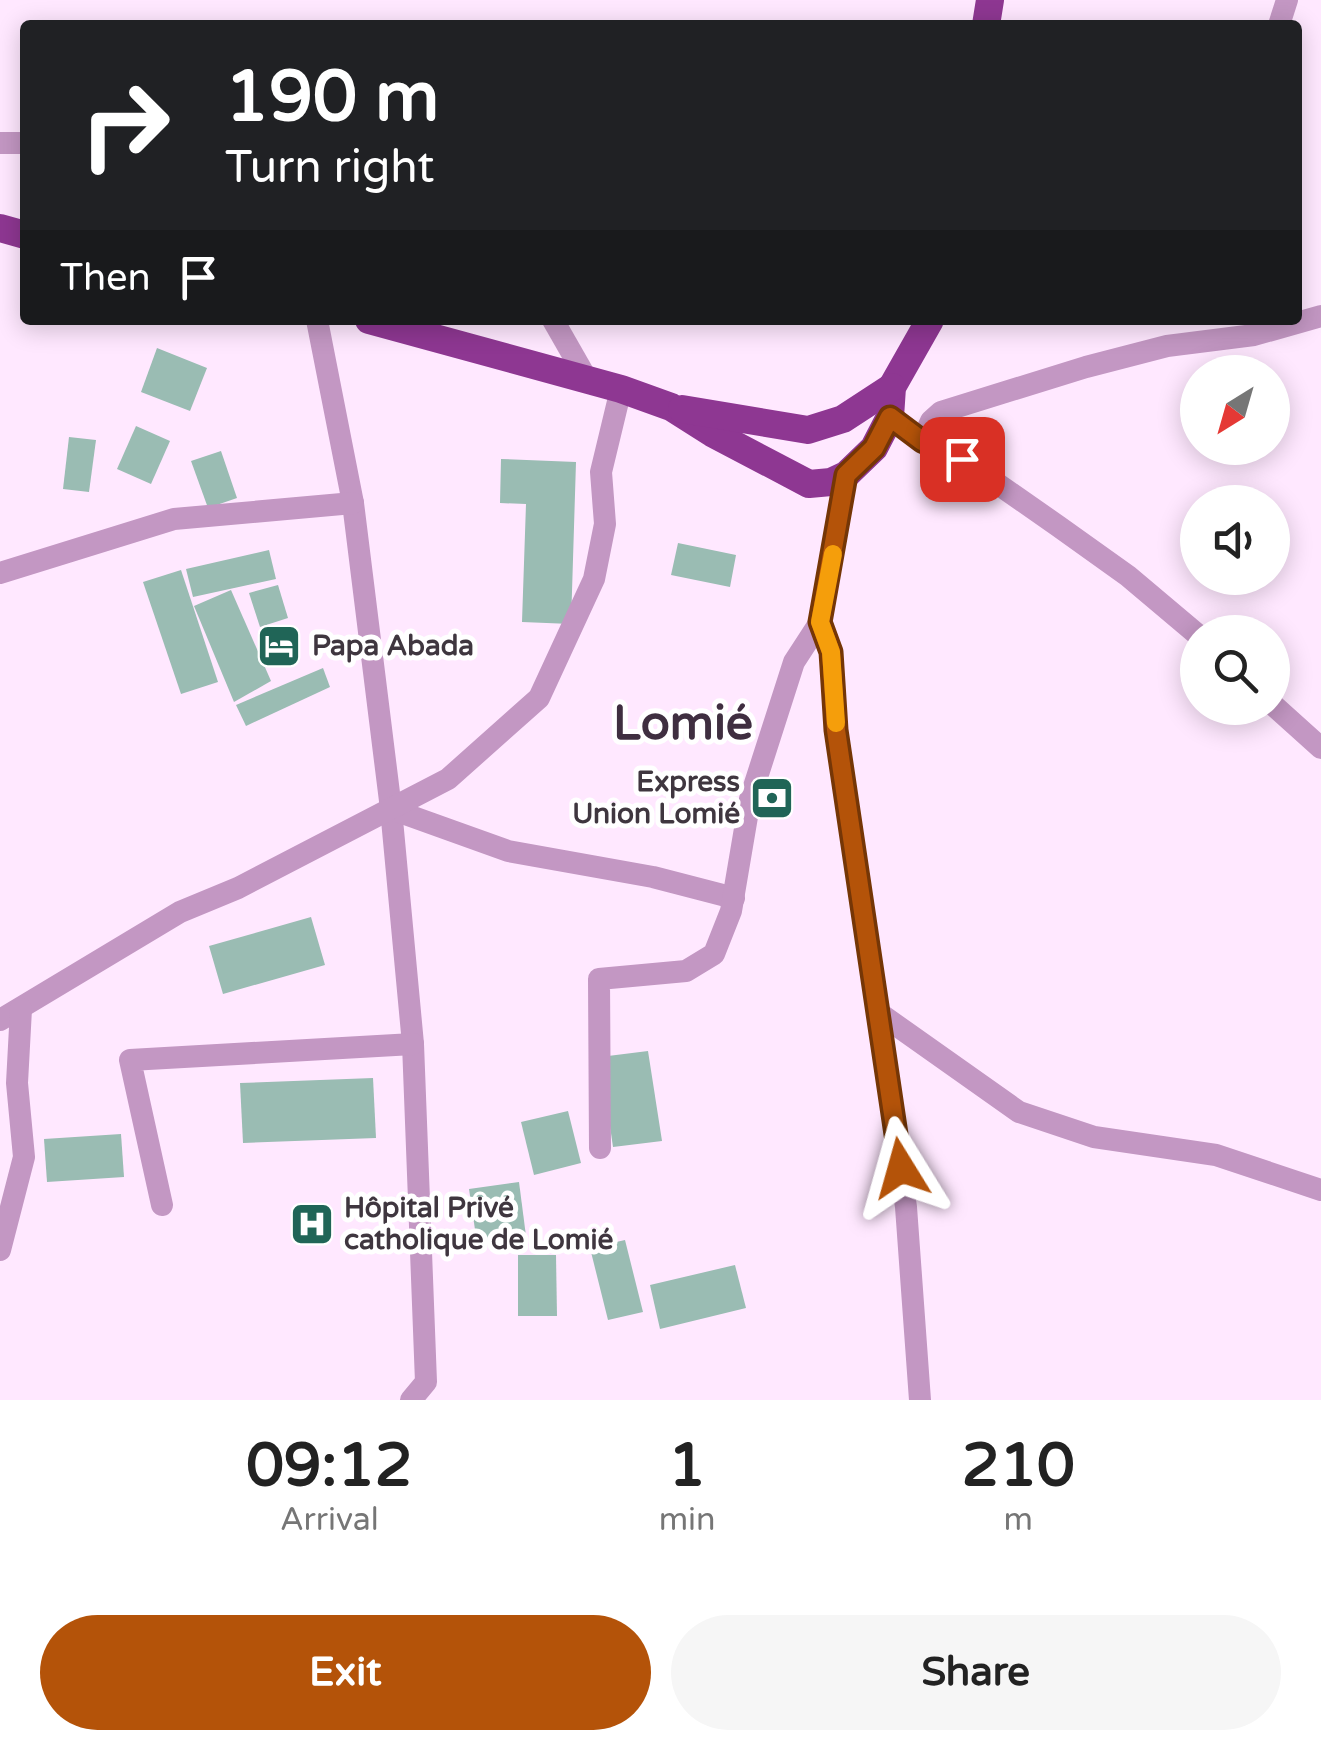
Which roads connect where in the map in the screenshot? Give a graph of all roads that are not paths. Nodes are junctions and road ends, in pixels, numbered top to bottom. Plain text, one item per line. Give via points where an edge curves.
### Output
1 (318, 325) edge
2 (388, 325) edge
3 (556, 325) edge
4 (927, 325) edge
5 (1289, 325) edge
6 (586, 376) junction
7 (892, 387) junction
8 (622, 389) junction
9 (671, 407) junction
10 (890, 417) junction
11 (922, 441) junction
12 (846, 475) junction
13 (353, 503) junction
14 (0, 573) edge
15 (1180, 620) edge
16 (820, 622) junction
17 (1290, 720) edge
18 (1321, 748) edge
19 (391, 809) junction
20 (734, 898) junction
21 (879, 1013) junction
22 (10, 1014) edge
23 (413, 1044) junction
24 (600, 1148) dead end
25 (1321, 1190) edge
26 (162, 1205) dead end
27 (0, 1250) edge
28 (412, 1400) edge
29 (920, 1400) edge

1 - 13 street
2 - 6 highway
3 - 6 street
4 - 7 highway
5 - 11 street via 1150,350 941,412
6 - 8 highway
7 - 9 highway via 843,418 808,430
7 - 10 highway
8 - 9 highway
8 - 19 street via 602,472 605,524 594,579 539,698 448,779
9 - 12 highway via 810,484
10 - 11 street
10 - 12 highway via 874,448
11 - 15 street via 962,459
12 - 16 street
13 - 14 street via 174,519
13 - 19 street
16 - 20 street via 794,662 750,799
16 - 21 street via 831,652 836,730
17 - 18 street
19 - 20 street via 508,851
19 - 22 street via 180,912
19 - 23 street
20 - 24 street via 714,954 686,971 599,979
21 - 25 street via 1019,1112 1094,1137 1216,1155
21 - 29 street via 906,1207
22 - 27 street via 24,1156
23 - 26 street via 130,1060
23 - 28 street via 426,1382

